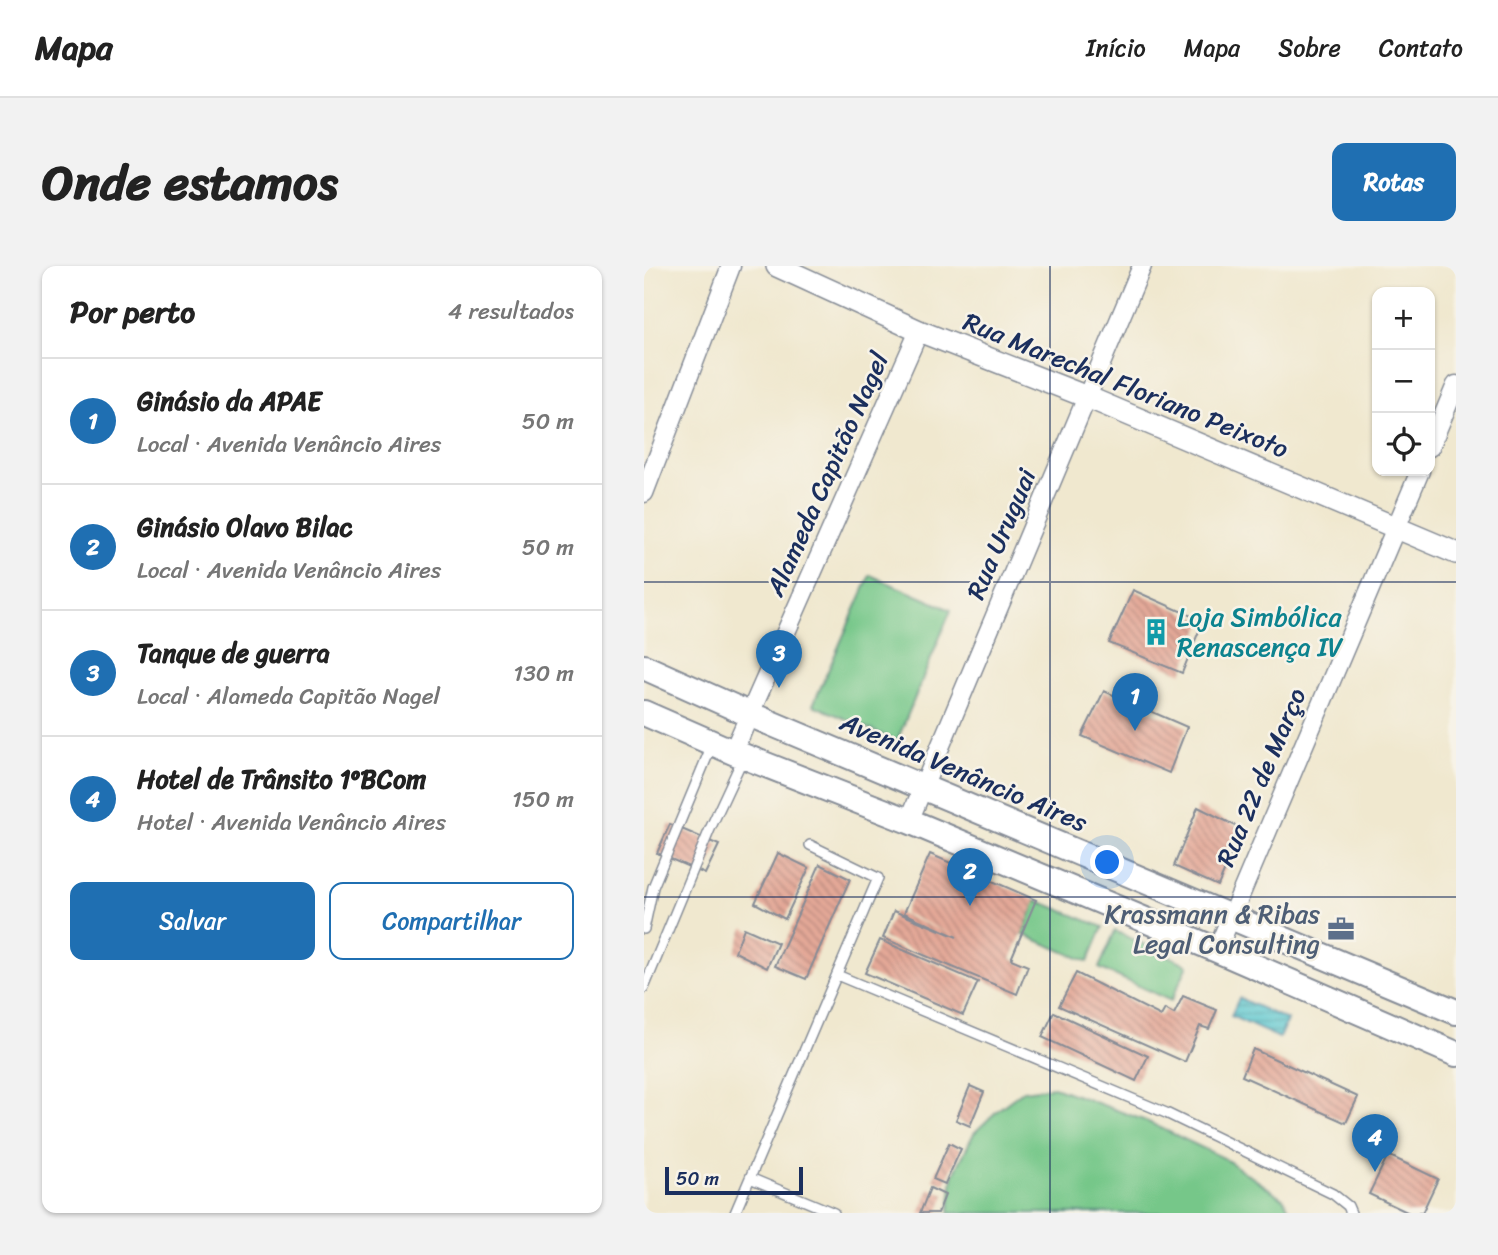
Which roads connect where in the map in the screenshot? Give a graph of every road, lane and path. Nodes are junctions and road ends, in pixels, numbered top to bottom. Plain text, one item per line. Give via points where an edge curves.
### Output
1 (731, 266) edge
2 (777, 266) edge
3 (1142, 266) edge
4 (919, 331) junction
5 (1456, 385) edge
6 (1087, 397) junction
7 (1435, 435) edge
8 (1418, 476) edge
9 (644, 493) edge
10 (1396, 527) junction
11 (1456, 553) edge
12 (644, 667) edge
13 (644, 713) edge
14 (750, 714) junction
15 (730, 751) junction
16 (924, 787) junction
17 (909, 821) junction
18 (810, 845) dead end
19 (1231, 916) junction
20 (644, 927) edge
21 (1217, 950) junction
22 (837, 975) junction
23 (644, 988) edge
24 (1412, 994) junction
25 (1456, 1012) edge
26 (1396, 1028) junction
27 (1456, 1054) edge
28 (750, 1178) junction
29 (735, 1213) edge
30 (834, 1213) edge
31 (1351, 1213) edge

1 - 9 street
2 - 4 street, Rua Marechal Floriano Peixoto
3 - 6 street, Rua Uruguai
4 - 6 street, Rua Marechal Floriano Peixoto
4 - 14 street, Alameda Capitão Nagel
5 - 7 street
6 - 10 street, Rua Marechal Floriano Peixoto
6 - 16 street, Rua Uruguai
8 - 10 street, Rua 22 de Março
10 - 11 street, Rua Marechal Floriano Peixoto
10 - 19 street, Rua 22 de Março
12 - 14 main road, Avenida Venâncio Aires
13 - 15 main road
14 - 15 street, Alameda Capitão Nagel
14 - 16 main road, Avenida Venâncio Aires
15 - 17 main road
15 - 20 lane via 653,887
15 - 23 lane via 710,830
16 - 17 street, Rua Uruguai
16 - 19 main road, Avenida Venâncio Aires
17 - 21 main road
18 - 22 lane via 878,877
19 - 21 street, Rua 22 de Março
19 - 24 main road, Avenida Venâncio Aires
21 - 26 main road
22 - 28 lane
22 - 31 lane via 1166,1113 1333,1194
24 - 25 main road, Avenida Venâncio Aires
24 - 26 main road
26 - 27 main road
28 - 29 lane
28 - 30 lane

